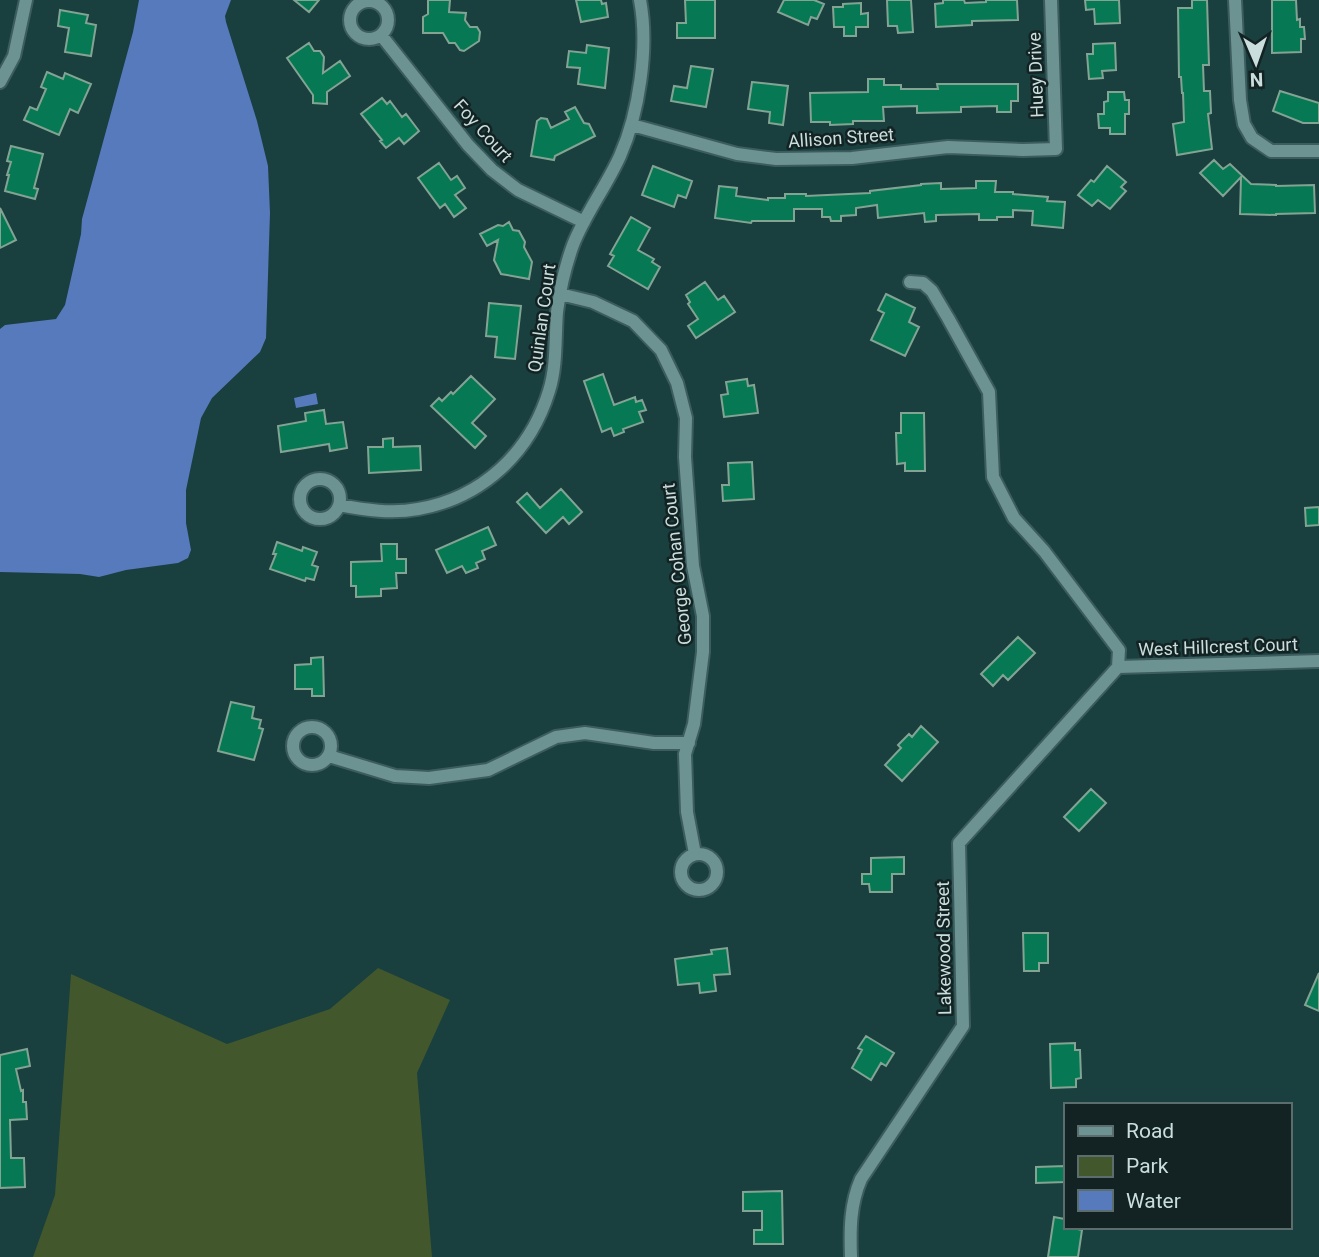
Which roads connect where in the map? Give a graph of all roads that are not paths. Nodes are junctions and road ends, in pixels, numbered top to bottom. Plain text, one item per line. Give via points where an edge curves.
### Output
1 (26, 0) edge
2 (640, 0) edge
3 (1051, 0) edge
4 (1235, 0) edge
5 (381, 35) dead end
6 (0, 82) edge
7 (632, 125) junction
8 (1056, 149) joint
9 (1319, 151) edge
10 (584, 222) junction
11 (910, 282) dead end
12 (560, 295) junction
13 (339, 505) dead end
14 (1319, 661) edge
15 (1118, 667) junction
16 (689, 743) junction
17 (329, 757) dead end
18 (695, 854) dead end
19 (851, 1257) edge

1 - 6 street via 14,56
2 - 7 street, Quinlan Court via 642,70
3 - 8 street, Huey Drive
4 - 9 street via 1244,124 1252,138 1270,151
5 - 10 street, Foy Court via 492,170 518,190
7 - 8 street, Allison Street via 737,154 776,159 852,158 948,147
7 - 10 street, Quinlan Court
10 - 12 street, Quinlan Court
11 - 15 street via 923,283 932,291 989,392 993,477 1014,518 1119,650
12 - 13 street, Quinlan Court via 549,390 515,456 485,482 435,505 390,511
12 - 16 street, George Cohan Court via 593,302 633,321 661,350 677,383 686,418 693,566 703,616 704,652
14 - 15 street, West Hillcrest Court
15 - 19 street, Lakewood Street via 959,843 963,1026 861,1179 854,1198
16 - 17 street via 585,733 556,737 488,769 429,778 395,776
16 - 18 street, George Cohan Court via 685,754 687,812

